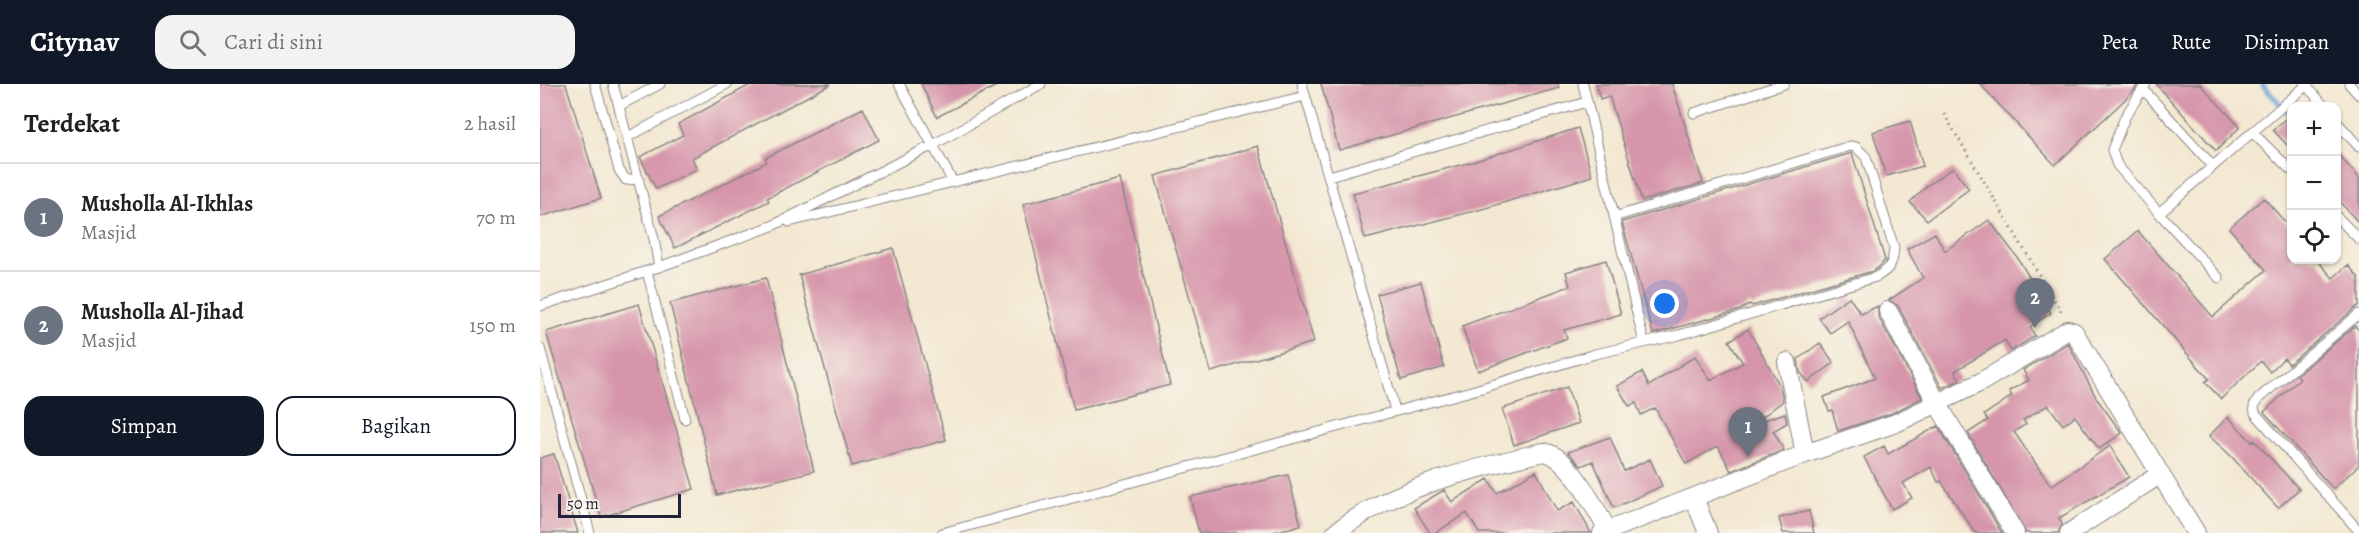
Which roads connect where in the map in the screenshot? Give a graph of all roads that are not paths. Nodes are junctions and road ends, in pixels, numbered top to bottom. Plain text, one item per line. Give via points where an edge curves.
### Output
1 (595, 84) edge
2 (613, 84) edge
3 (660, 84) edge
4 (727, 84) edge
5 (899, 84) edge
6 (1041, 84) edge
7 (1302, 84) edge
8 (1583, 84) edge
9 (1785, 84) edge
10 (2349, 84) edge
11 (2306, 85) edge
12 (2145, 87) edge
13 (2359, 95) edge
14 (1305, 96) junction
15 (1587, 102) junction
16 (2321, 102) edge
17 (619, 106) junction
18 (1694, 113) dead end
19 (2341, 126) edge
20 (2253, 133) junction
21 (628, 137) junction
22 (933, 145) junction
23 (2359, 147) edge
24 (2212, 165) junction
25 (2287, 166) edge
26 (1329, 176) junction
27 (639, 179) junction
28 (953, 182) junction
29 (2160, 213) junction
30 (1614, 217) junction
31 (2341, 220) edge
32 (772, 226) junction
33 (2359, 238) edge
34 (659, 267) junction
35 (647, 271) junction
36 (2219, 278) dead end
37 (540, 306) edge
38 (1888, 311) dead end
39 (2359, 314) edge
40 (1644, 343) junction
41 (540, 348) edge
42 (1787, 362) dead end
43 (1937, 403) junction
44 (1395, 410) junction
45 (685, 419) dead end
46 (1805, 454) junction
47 (2159, 476) junction
48 (1694, 498) junction
49 (1614, 530) edge
50 (2359, 531) edge
51 (590, 533) edge
52 (942, 533) edge
53 (1335, 533) edge
54 (1708, 533) edge
55 (2014, 533) edge
56 (2069, 533) edge
57 (2196, 533) edge

1 - 27 lane via 619,170 626,180
2 - 17 lane
3 - 17 lane
4 - 21 lane
5 - 22 lane
6 - 22 lane
7 - 14 lane
8 - 15 lane
9 - 18 lane
10 - 13 lane
11 - 16 lane
11 - 20 lane
12 - 24 lane
12 - 29 lane via 2125,117 2112,150 2117,165
14 - 26 lane
14 - 28 lane
15 - 26 lane
15 - 30 lane
17 - 21 lane
19 - 23 lane
20 - 24 lane
20 - 25 lane
21 - 27 lane
22 - 28 lane
22 - 32 lane
24 - 29 lane
26 - 44 lane
27 - 34 lane
28 - 32 lane
29 - 36 lane
30 - 40 lane
30 - 40 lane via 1850,146 1866,157 1894,248 1892,264 1876,277
31 - 33 lane
32 - 34 lane
34 - 35 lane
35 - 37 lane
35 - 45 lane
38 - 43 street
39 - 50 lane via 2254,406 2255,413 2295,462
40 - 44 lane
41 - 51 lane
42 - 46 street
43 - 46 street via 1896,423
43 - 47 street via 1981,382 2065,330 2074,332
43 - 55 street
44 - 52 lane
46 - 48 street
47 - 56 street
47 - 57 street
48 - 49 street
48 - 54 street
49 - 53 street via 1563,461 1543,452 1425,483 1377,505

